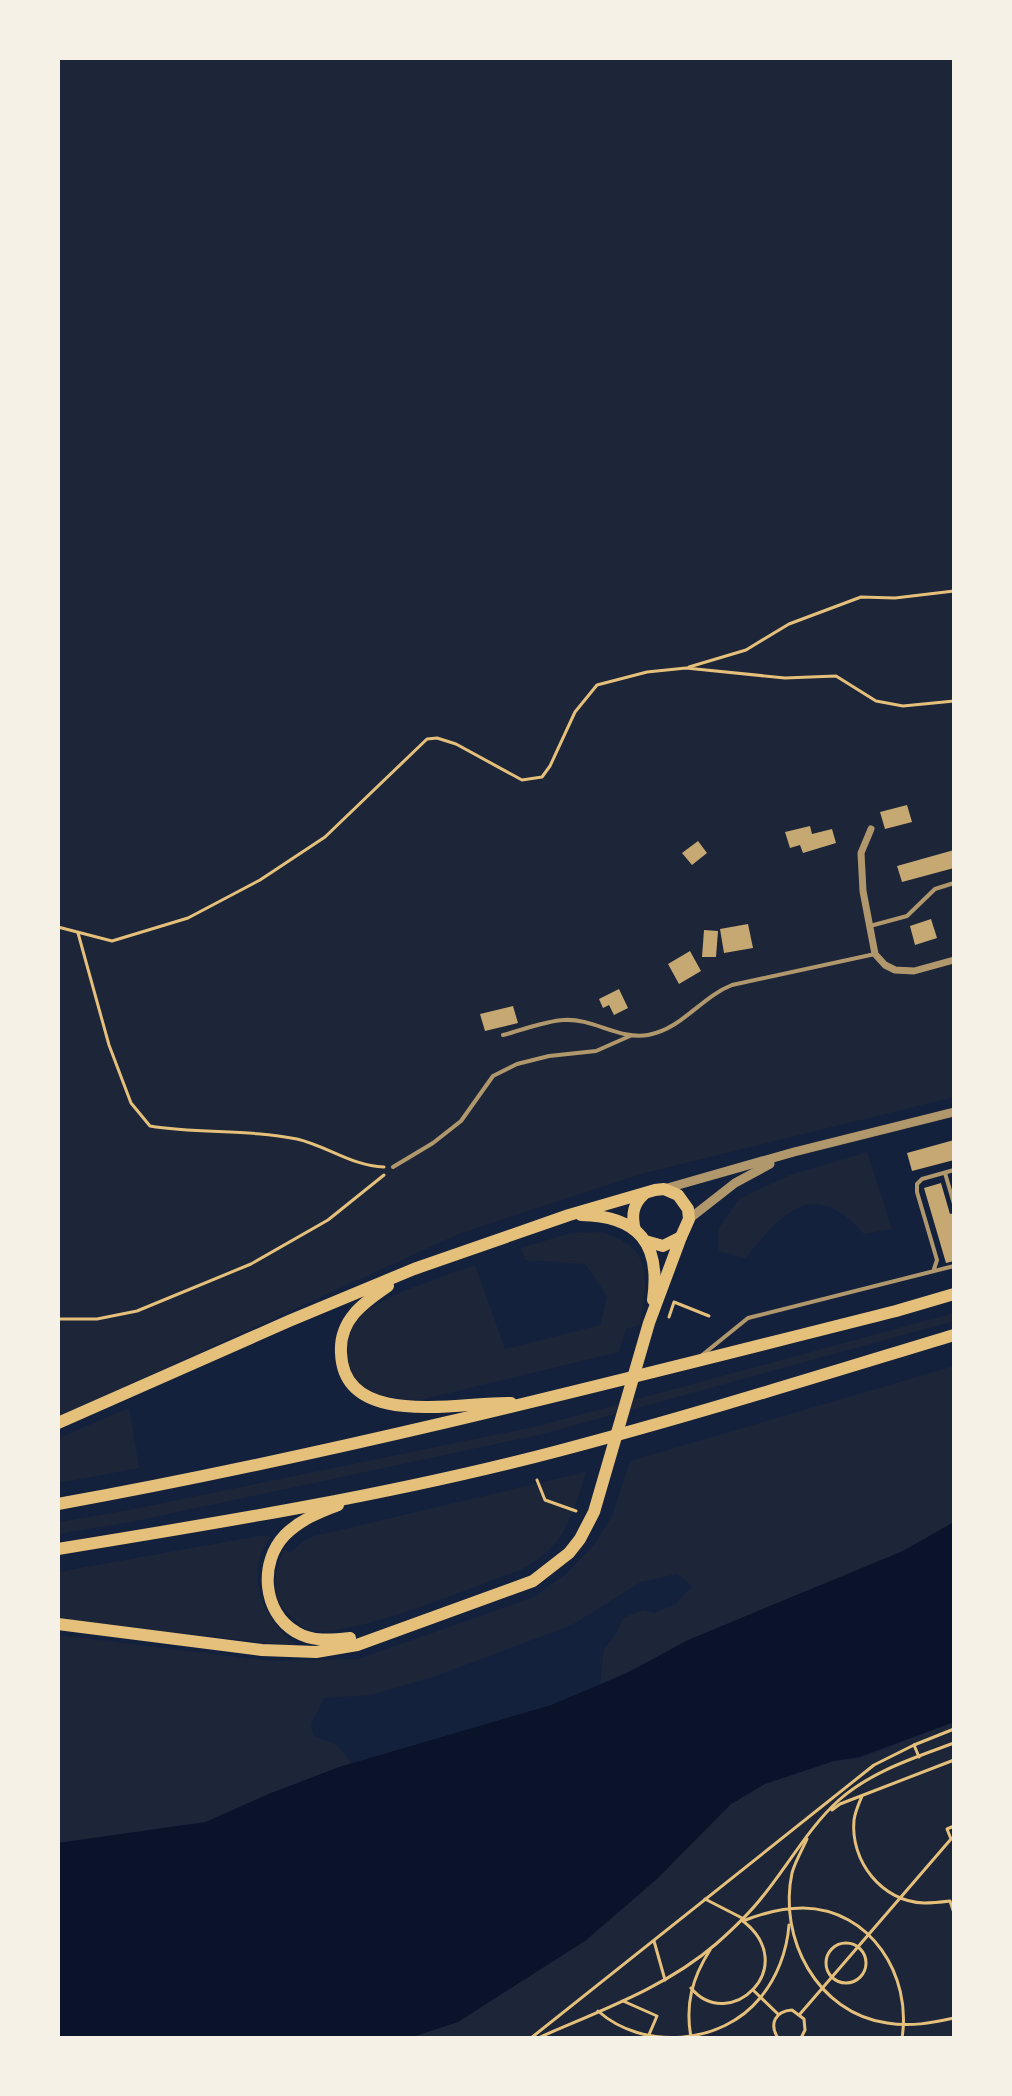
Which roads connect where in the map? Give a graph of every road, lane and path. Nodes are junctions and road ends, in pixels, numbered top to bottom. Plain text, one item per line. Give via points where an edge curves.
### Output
1 (954, 591) edge
2 (686, 668) junction
3 (954, 701) edge
4 (871, 829) dead end
5 (954, 883) edge
6 (870, 926) junction
7 (58, 927) edge
8 (78, 933) junction
9 (875, 954) junction
10 (954, 960) edge
11 (503, 1035) dead end
12 (630, 1036) junction
13 (954, 1112) edge
14 (794, 1152) junction
15 (393, 1167) junction
16 (954, 1170) edge
17 (945, 1173) junction
18 (664, 1189) junction
19 (647, 1193) junction
20 (954, 1204) edge
21 (569, 1215) junction
22 (689, 1219) junction
23 (635, 1230) junction
24 (681, 1237) junction
25 (645, 1241) junction
26 (954, 1266) edge
27 (414, 1269) junction
28 (933, 1271) junction
29 (954, 1294) edge
30 (709, 1316) dead end
31 (669, 1317) dead end
32 (58, 1319) edge
33 (649, 1323) junction
34 (954, 1335) edge
35 (694, 1362) junction
36 (529, 1403) junction
37 (58, 1423) edge
38 (537, 1480) dead end
39 (371, 1493) junction
40 (58, 1504) edge
41 (576, 1512) dead end
42 (58, 1549) edge
43 (58, 1624) edge
44 (389, 1633) junction
45 (954, 1729) edge
46 (954, 1743) edge
47 (914, 1745) junction
48 (919, 1757) junction
49 (954, 1760) edge
50 (862, 1796) junction
51 (816, 1811) junction
52 (822, 1817) junction
53 (954, 1826) edge
54 (810, 1833) junction
55 (900, 1898) junction
56 (705, 1899) junction
57 (788, 1909) junction
58 (954, 1913) edge
59 (789, 1916) junction
60 (743, 1920) junction
61 (868, 1934) junction
62 (654, 1940) junction
63 (712, 1947) junction
64 (857, 1947) junction
65 (832, 1977) junction
66 (665, 1980) junction
67 (691, 1988) junction
68 (822, 1988) junction
69 (753, 1990) junction
70 (761, 1997) junction
71 (623, 2001) junction
72 (598, 2011) junction
73 (778, 2014) junction
74 (800, 2014) junction
75 (954, 2018) edge
76 (904, 2025) junction
77 (647, 2037) edge
78 (690, 2037) edge
79 (531, 2038) edge
80 (538, 2038) edge
81 (684, 2038) edge
82 (778, 2038) edge
83 (802, 2038) edge
84 (902, 2038) edge

1 - 2 path via 861,597 789,624 746,650
2 - 3 path via 785,678 836,676 876,701 903,706
2 - 8 path via 597,685 575,712 542,777 522,780 456,744 427,739 325,837 260,880 188,918 112,941
4 - 6 street via 861,853
5 - 6 lane via 935,889 907,916
6 - 9 street
7 - 8 path
8 - 15 path via 109,1045 131,1103 150,1126 275,1135 367,1166
9 - 10 street via 895,970 914,971
9 - 12 lane via 732,985 665,1031
11 - 12 lane via 565,1020
12 - 15 lane via 596,1051 549,1056 493,1076 461,1121
13 - 14 street
14 - 18 street
14 - 22 street via 735,1183
15 - 32 path via 328,1220 251,1264 137,1311
16 - 17 lane
17 - 20 lane
17 - 28 lane via 917,1184 937,1260
18 - 19 highway
18 - 22 highway via 682,1199
19 - 21 highway
19 - 23 highway via 634,1207
21 - 23 highway via 602,1216
21 - 27 highway
22 - 24 highway
23 - 25 highway
24 - 25 highway via 663,1246
24 - 33 highway
25 - 33 highway via 656,1268
26 - 28 lane
27 - 36 highway via 351,1315 341,1353 353,1386 370,1399 395,1406
27 - 37 highway
28 - 35 lane via 748,1318
29 - 35 highway
30 - 31 path via 674,1302
33 - 44 highway via 602,1492 580,1539 533,1581
34 - 39 highway via 556,1451
35 - 36 highway
36 - 40 highway via 181,1482
38 - 41 path via 545,1500
39 - 42 highway
39 - 44 highway via 309,1516 284,1535 270,1559 266,1584 274,1609 294,1631 334,1640
43 - 44 highway via 276,1651 316,1652
45 - 47 path
46 - 48 path
47 - 48 path
47 - 51 path via 874,1765
48 - 52 path via 861,1783
49 - 50 path
50 - 52 path
50 - 55 path via 854,1819 863,1866 878,1885
51 - 52 path
51 - 56 path
52 - 54 path
53 - 55 path via 947,1829 951,1839
54 - 57 path via 792,1871
54 - 60 path
55 - 58 path via 950,1901
55 - 61 path
56 - 60 path
56 - 62 path
57 - 59 path
57 - 60 path
57 - 61 path via 838,1915
59 - 68 path via 798,1953
59 - 70 path via 781,1965
60 - 63 path
60 - 69 path via 764,1946 763,1976
61 - 64 path
61 - 76 path via 887,1956 901,1985
62 - 66 path
62 - 79 path
63 - 66 path
63 - 67 path
64 - 65 path
64 - 65 path via 842,1944 830,1951 826,1962
64 - 65 path via 866,1962 861,1976 846,1983
65 - 68 path
66 - 71 path
67 - 69 path via 719,2003
67 - 78 path
68 - 74 path
68 - 76 path via 848,2009
69 - 70 path
70 - 73 path
70 - 78 path via 727,2025
71 - 72 path
71 - 77 path via 657,2016
72 - 77 path
72 - 80 path
73 - 74 path
73 - 82 path via 773,2026
74 - 83 path via 806,2025
75 - 76 path
76 - 84 path
77 - 81 path
78 - 81 path

